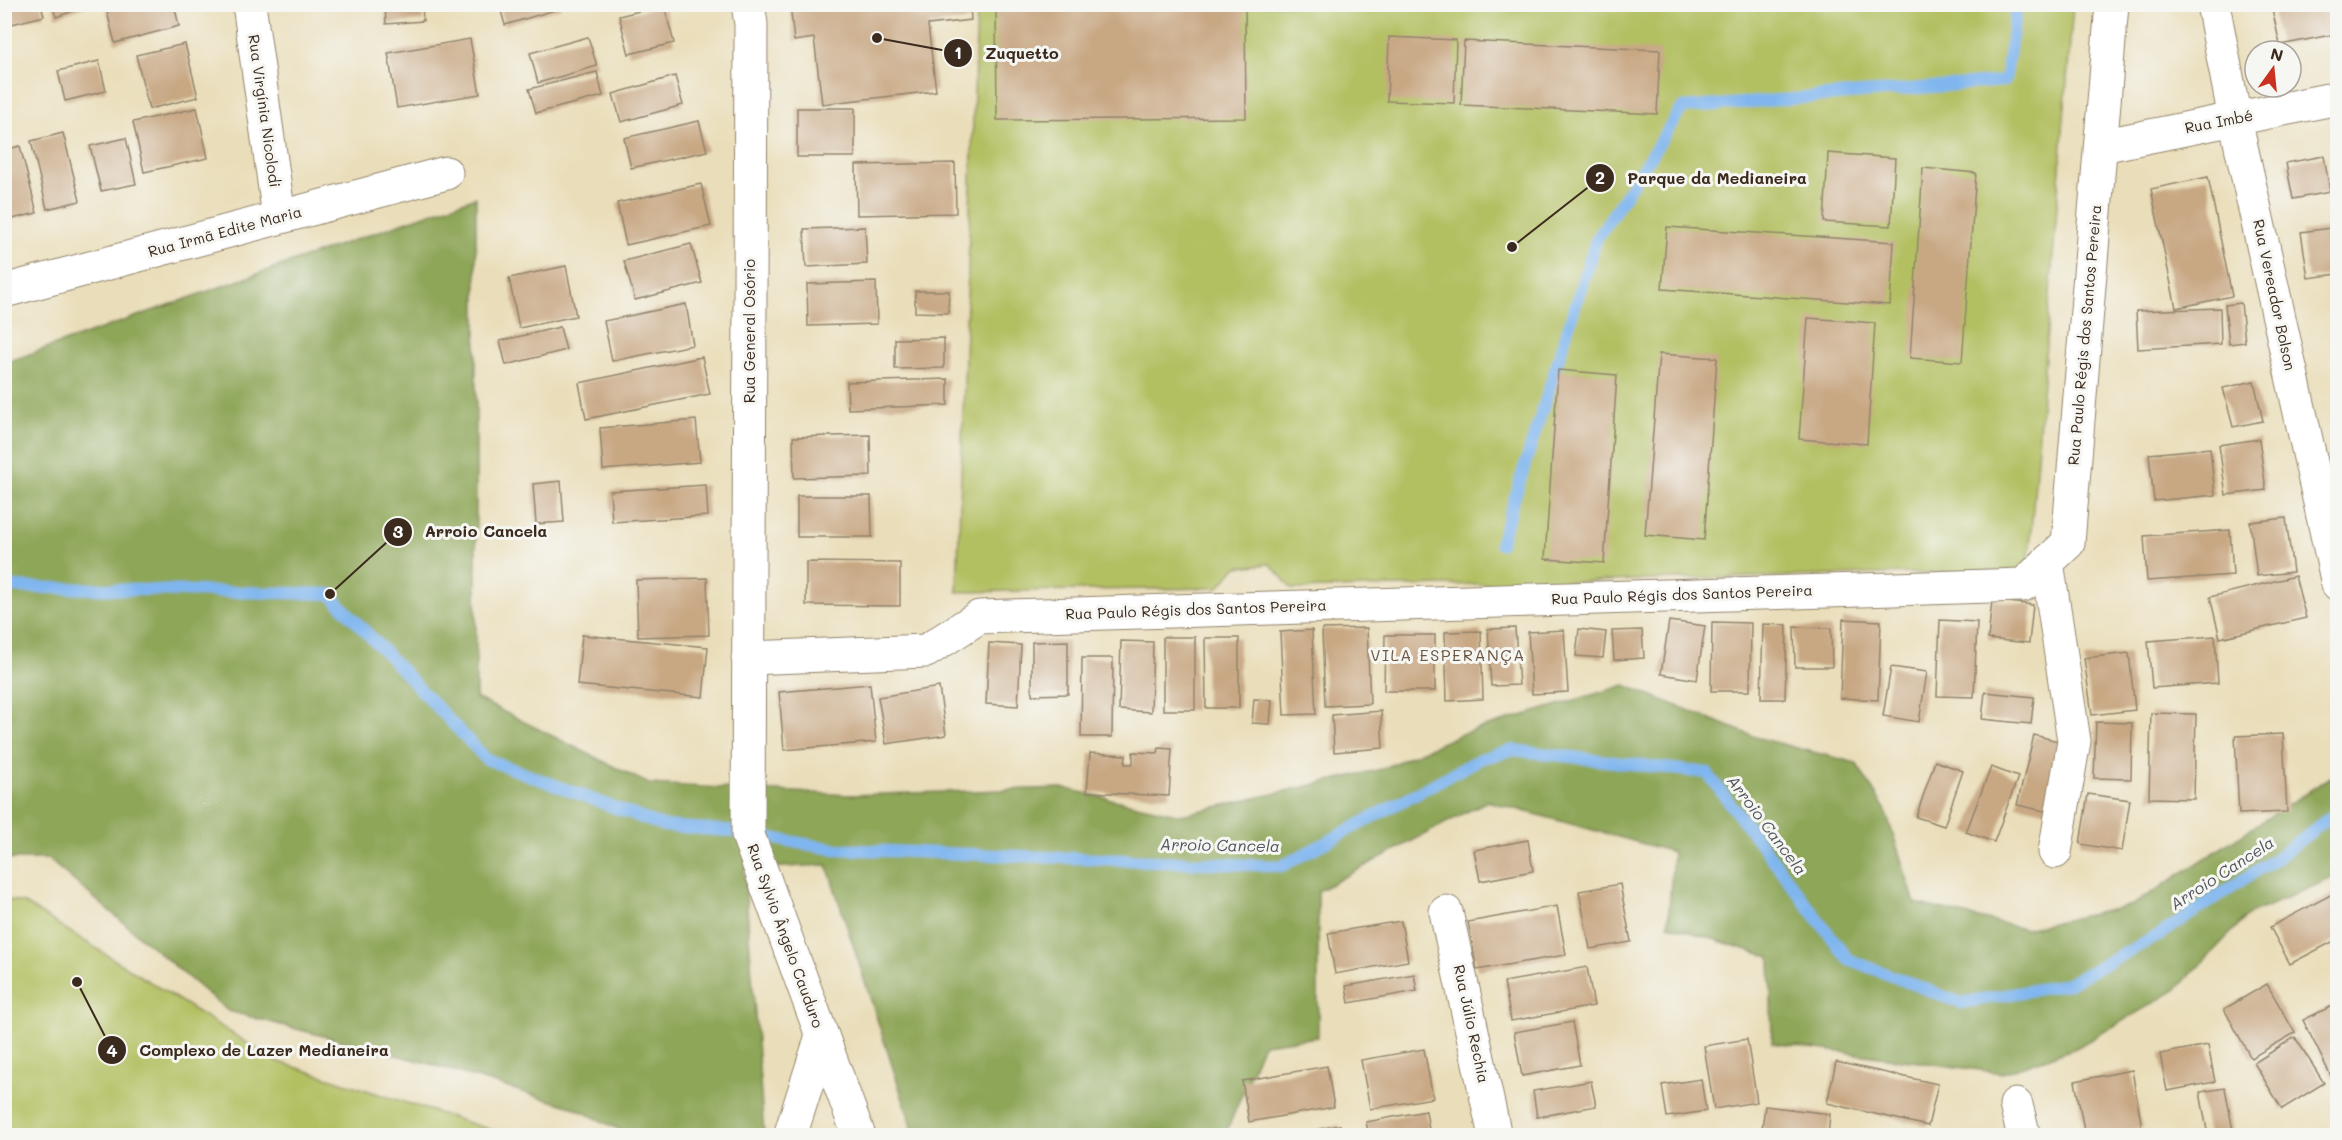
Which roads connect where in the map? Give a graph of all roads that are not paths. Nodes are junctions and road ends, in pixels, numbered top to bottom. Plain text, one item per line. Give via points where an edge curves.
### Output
1 (249, 4) edge
2 (748, 4) edge
3 (2112, 4) edge
4 (2213, 4) edge
5 (2337, 98) edge
6 (2235, 119) junction
7 (2101, 146) junction
8 (446, 172) dead end
9 (279, 217) junction
10 (4, 291) edge
11 (2047, 562) junction
12 (2337, 584) edge
13 (748, 658) junction
14 (2055, 852) dead end
15 (1446, 912) dead end
16 (822, 1036) junction
17 (790, 1136) edge
18 (859, 1136) edge
19 (1495, 1136) edge

1 - 9 street, Rua Virgínia Nicolodi
2 - 13 street, Rua General Osório
3 - 7 street, Rua Paulo Régis dos Santos Pereira
4 - 6 street, Rua Vereador Bolson
5 - 6 street, Rua Imbé
6 - 7 street, Rua Imbé
6 - 12 street, Rua Vereador Bolson
7 - 11 street, Rua Paulo Régis dos Santos Pereira via 2068,543
8 - 9 street, Rua Irmã Edite Maria
9 - 10 street, Rua Irmã Edite Maria
11 - 13 street, Rua Paulo Régis dos Santos Pereira via 2023,585 979,617 926,651
11 - 14 street via 2074,741
13 - 16 street, Rua Sylvio Ângelo Cauduro via 748,835
15 - 19 street, Rua Júlio Rechia
16 - 17 street
16 - 18 street, Rua Sylvio Ângelo Cauduro

